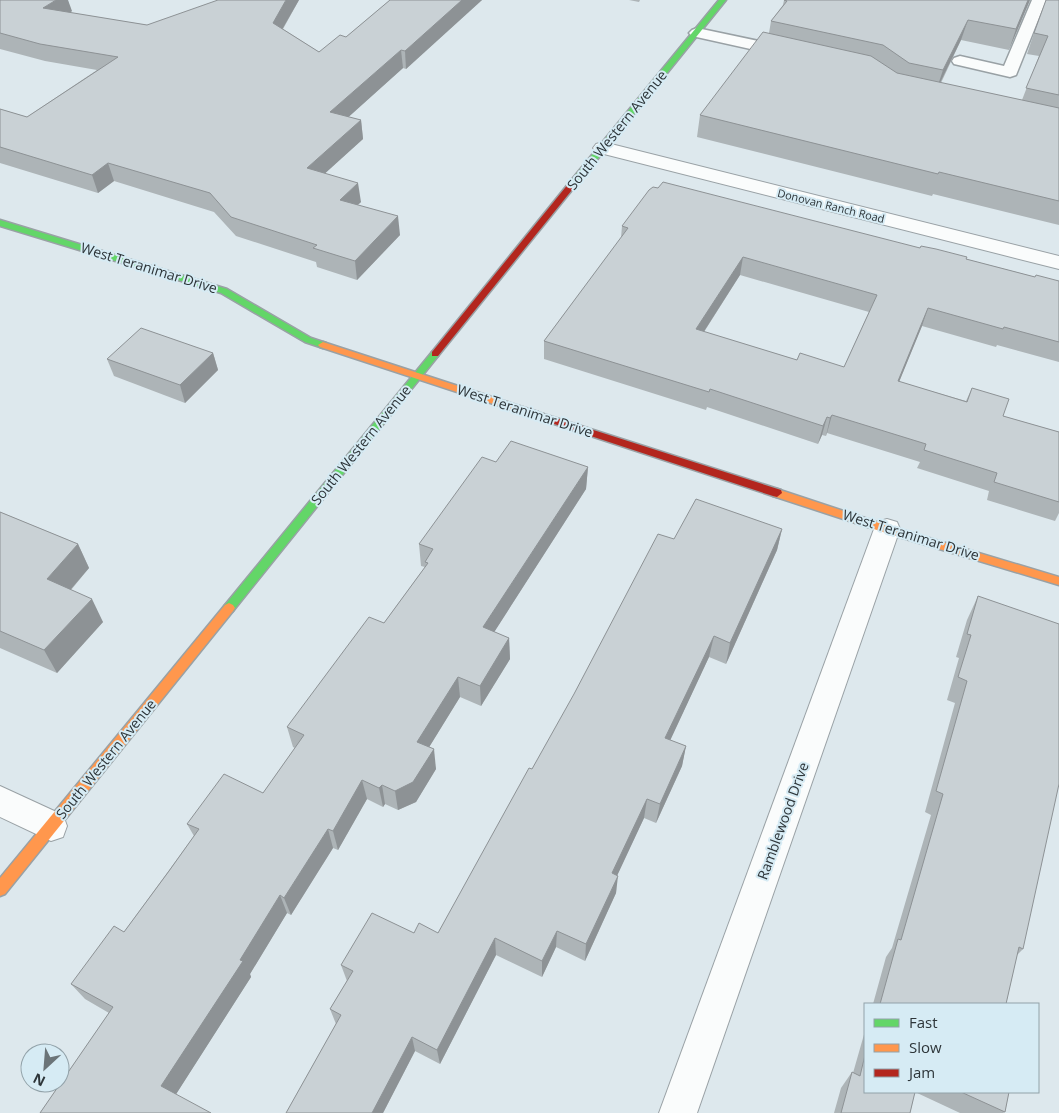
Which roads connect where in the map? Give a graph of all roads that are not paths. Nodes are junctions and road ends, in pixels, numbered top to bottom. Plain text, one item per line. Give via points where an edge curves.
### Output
1 (723, 0) edge
2 (1039, 0) edge
3 (696, 33) junction
4 (800, 55) edge
5 (960, 61) edge
6 (602, 148) junction
7 (0, 223) edge
8 (1059, 263) edge
9 (417, 376) junction
10 (887, 529) junction
11 (1059, 581) edge
12 (0, 801) edge
13 (51, 826) junction
14 (0, 889) edge
15 (678, 1113) edge

1 - 3 street, South Western Avenue
2 - 5 lane via 1010,72
3 - 4 lane
3 - 6 street, South Western Avenue
6 - 8 street, Donovan Ranch Road
6 - 9 street, South Western Avenue
7 - 9 street, West Teranimar Drive via 224,291 308,340
9 - 10 street, West Teranimar Drive
9 - 13 street, South Western Avenue
10 - 11 street, West Teranimar Drive
10 - 15 street, Ramblewood Drive
12 - 13 street
13 - 14 street, South Western Avenue

